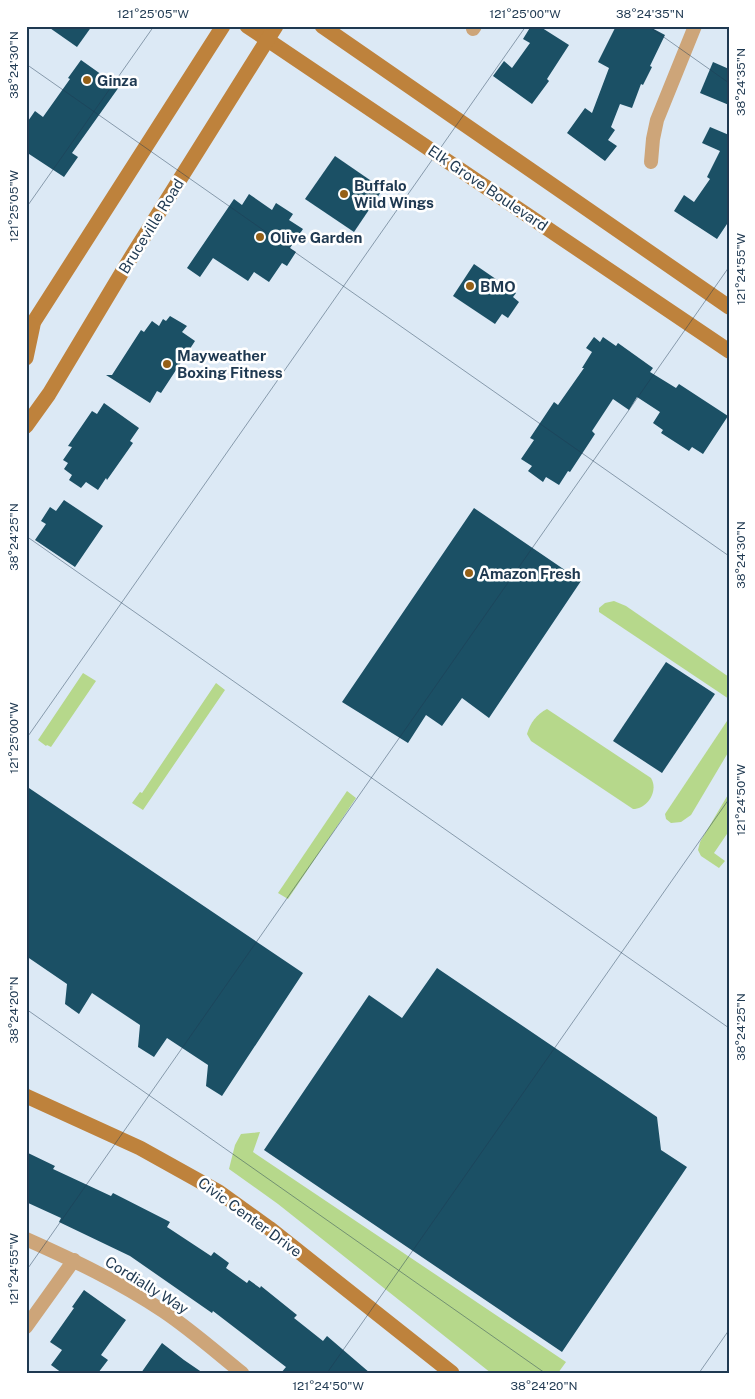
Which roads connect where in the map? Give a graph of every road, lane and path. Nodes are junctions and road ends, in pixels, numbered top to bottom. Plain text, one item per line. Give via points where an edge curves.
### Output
1 (223, 26) edge
2 (247, 26) edge
3 (276, 26) edge
4 (322, 26) edge
5 (695, 26) edge
6 (267, 40) junction
7 (652, 162) dead end
8 (729, 307) edge
9 (30, 328) edge
10 (729, 351) edge
11 (26, 358) edge
12 (26, 426) edge
13 (26, 1096) edge
14 (26, 1238) edge
15 (74, 1260) junction
16 (26, 1327) edge
17 (234, 1370) edge
18 (452, 1373) edge

1 - 9 main road
2 - 6 main road, Elk Grove Boulevard
3 - 6 main road, Bruceville Road
4 - 8 main road
5 - 7 street via 657,120
6 - 10 main road, Elk Grove Boulevard
6 - 12 main road, Bruceville Road via 49,394
9 - 11 main road
13 - 18 main road, Civic Center Drive via 140,1148 219,1192 270,1228
14 - 15 street, Cordially Way
15 - 16 street
15 - 17 street, Cordially Way via 163,1311

